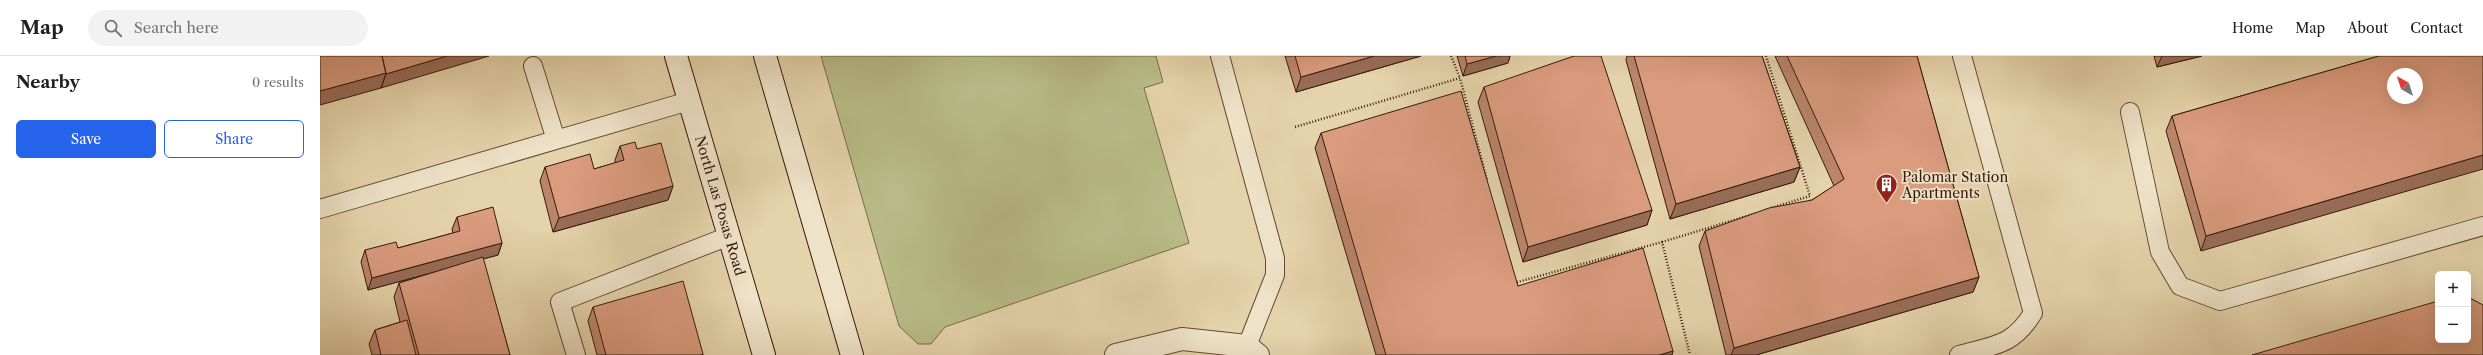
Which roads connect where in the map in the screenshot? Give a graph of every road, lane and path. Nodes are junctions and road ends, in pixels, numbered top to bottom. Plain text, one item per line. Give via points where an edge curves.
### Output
1 (676, 56) edge
2 (765, 56) edge
3 (1220, 56) edge
4 (1451, 56) edge
5 (1766, 56) edge
6 (1962, 56) edge
7 (533, 66) dead end
8 (1460, 78) junction
9 (689, 101) junction
10 (2130, 112) dead end
11 (1295, 127) dead end
12 (556, 140) junction
13 (1488, 184) edge
14 (320, 209) edge
15 (1766, 210) edge
16 (1758, 212) edge
17 (2483, 226) edge
18 (729, 236) junction
19 (1662, 242) junction
20 (1512, 275) edge
21 (1253, 350) edge
22 (576, 355) edge
23 (764, 355) edge
24 (852, 355) edge
25 (1116, 355) edge
26 (1690, 355) edge
27 (1959, 355) edge

1 - 9 main road, North Las Posas Road
2 - 24 main road
3 - 21 lane via 1275,258 1275,275
4 - 8 path
5 - 15 path via 1810,196
6 - 27 lane via 2033,313 2024,329 2010,340
7 - 12 lane
8 - 11 path
8 - 13 path
9 - 12 lane
9 - 18 main road, North Las Posas Road
10 - 17 lane via 2160,252 2180,286 2220,301
12 - 14 lane
16 - 19 path
18 - 22 lane via 560,302
18 - 23 main road, North Las Posas Road
19 - 20 path via 1514,283
19 - 26 path
21 - 25 main road via 1182,339

